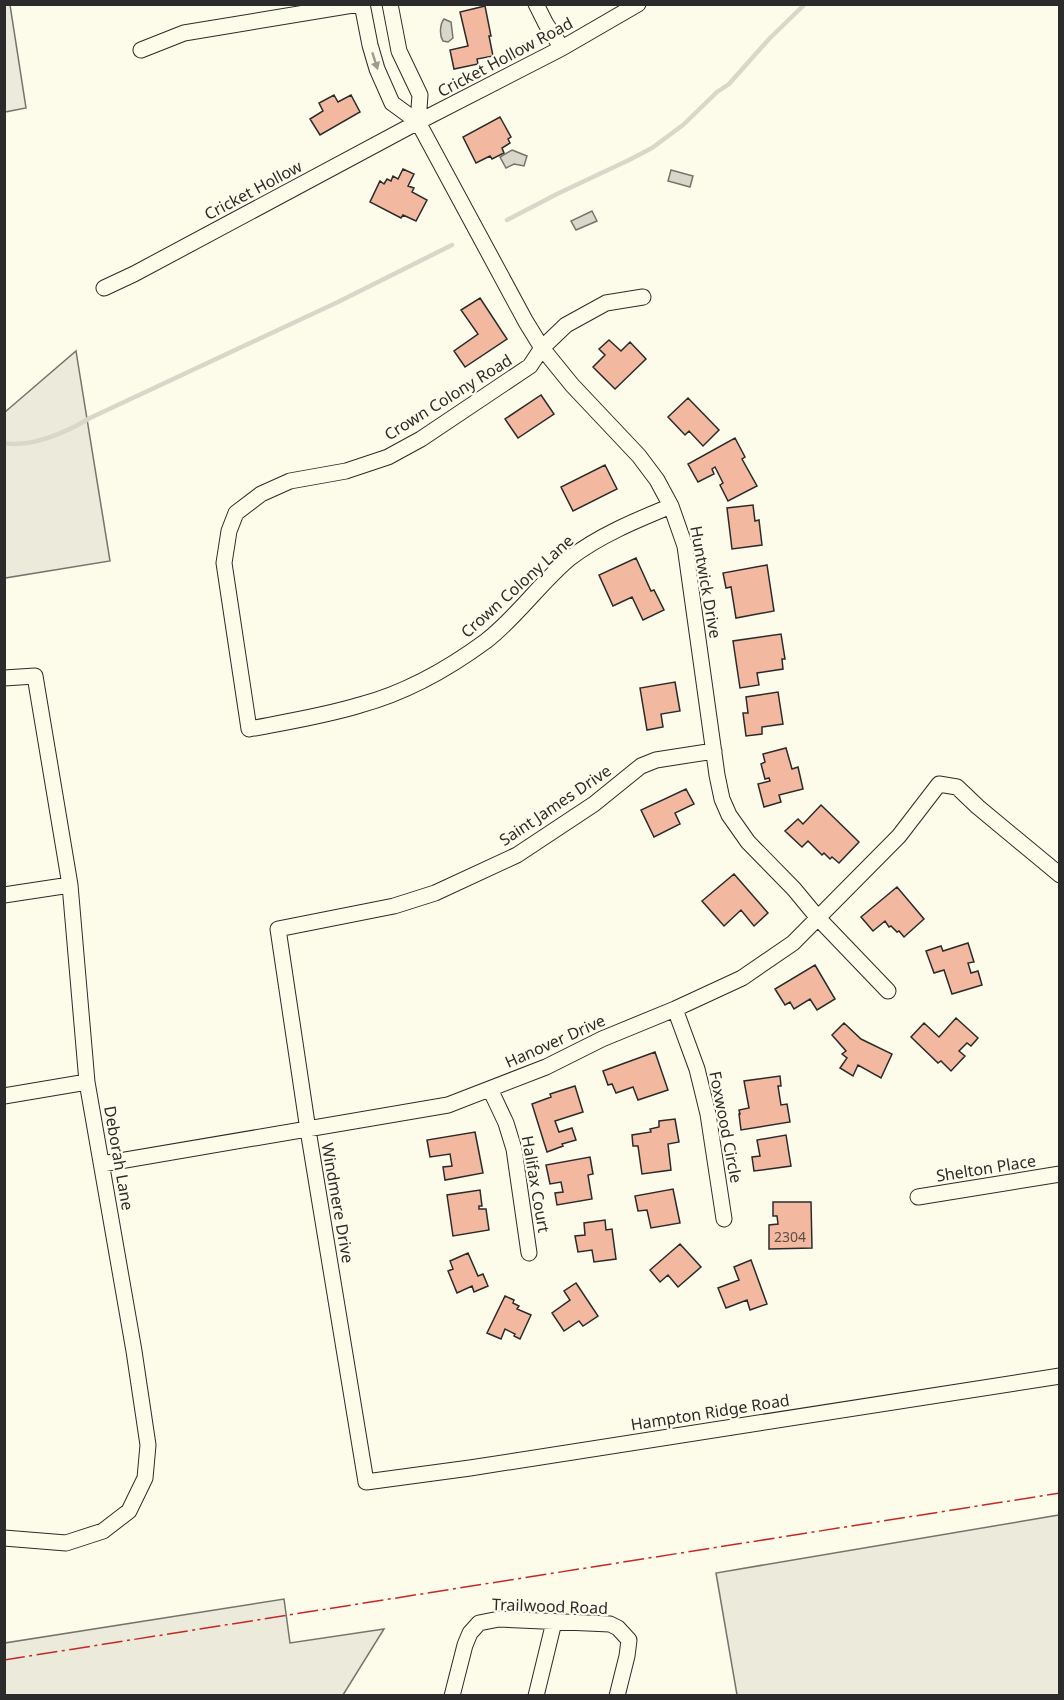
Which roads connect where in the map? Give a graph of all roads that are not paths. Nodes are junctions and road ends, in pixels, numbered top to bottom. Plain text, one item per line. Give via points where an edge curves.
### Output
1 (361, 4) edge
2 (390, 4) edge
3 (536, 4) edge
4 (638, 4) edge
5 (562, 48) junction
6 (141, 50) dead end
7 (418, 122) junction
8 (104, 288) dead end
9 (643, 297) dead end
10 (542, 348) junction
11 (671, 506) junction
12 (4, 678) edge
13 (249, 729) joint
14 (714, 751) junction
15 (1059, 874) edge
16 (70, 885) junction
17 (4, 895) edge
18 (818, 918) junction
19 (278, 929) joint
20 (888, 991) dead end
21 (675, 1009) junction
22 (87, 1082) junction
23 (490, 1089) junction
24 (4, 1096) edge
25 (308, 1130) junction
26 (102, 1164) junction
27 (1059, 1174) edge
28 (918, 1197) dead end
29 (724, 1219) dead end
30 (529, 1253) dead end
31 (1059, 1376) edge
32 (366, 1482) joint
33 (4, 1538) edge
34 (554, 1622) junction
35 (452, 1695) edge
36 (536, 1695) edge
37 (617, 1695) edge

1 - 6 street via 184,33
1 -> 7 street, Huntwick Drive via 377,69 392,103
2 - 7 street, Huntwick Drive via 399,51 420,95
3 - 5 street
4 - 5 street, Cricket Hollow Road
5 - 7 street, Cricket Hollow Road
7 - 8 street, Cricket Hollow
7 - 10 street, Huntwick Drive
9 - 10 street, Crown Colony Road via 606,303 566,325
10 - 11 street, Huntwick Drive via 639,456
10 - 13 street, Crown Colony Road via 530,366 388,457 346,471 290,482 261,494 236,513 224,563
11 - 13 street, Crown Colony Lane via 583,549 488,640 420,682 362,705
11 - 14 street, Huntwick Drive via 685,546
12 - 16 street, Deborah Lane via 35,676
14 - 18 street, Huntwick Drive via 722,799 729,815 748,842
14 - 19 street, Saint James Drive via 641,766 594,804 517,855 435,893 394,906
15 - 18 street, Hanover Drive via 957,787 939,784 899,836
16 - 17 street
16 - 22 street, Deborah Lane
18 - 20 street, Huntwick Drive
18 - 21 street, Hanover Drive via 792,943 742,978
19 - 25 street, Windmere Drive
21 - 23 street, Hanover Drive
21 - 29 street, Foxwood Circle via 708,1114
22 - 24 street
22 - 26 street, Deborah Lane
23 - 25 street, Hanover Drive via 448,1105
23 - 30 street, Halifax Court via 514,1149
25 - 26 street, Hanover Drive
25 - 32 street, Windmere Drive
26 - 33 street, Deborah Lane via 148,1445 145,1478 129,1510 103,1531 66,1543
27 - 28 street, Shelton Place
31 - 32 street, Hampton Ridge Road
34 - 35 street, Trailwood Road via 499,1619 479,1623 465,1645
34 - 36 street
34 - 37 street, Trailwood Road via 610,1624 624,1633 629,1640

